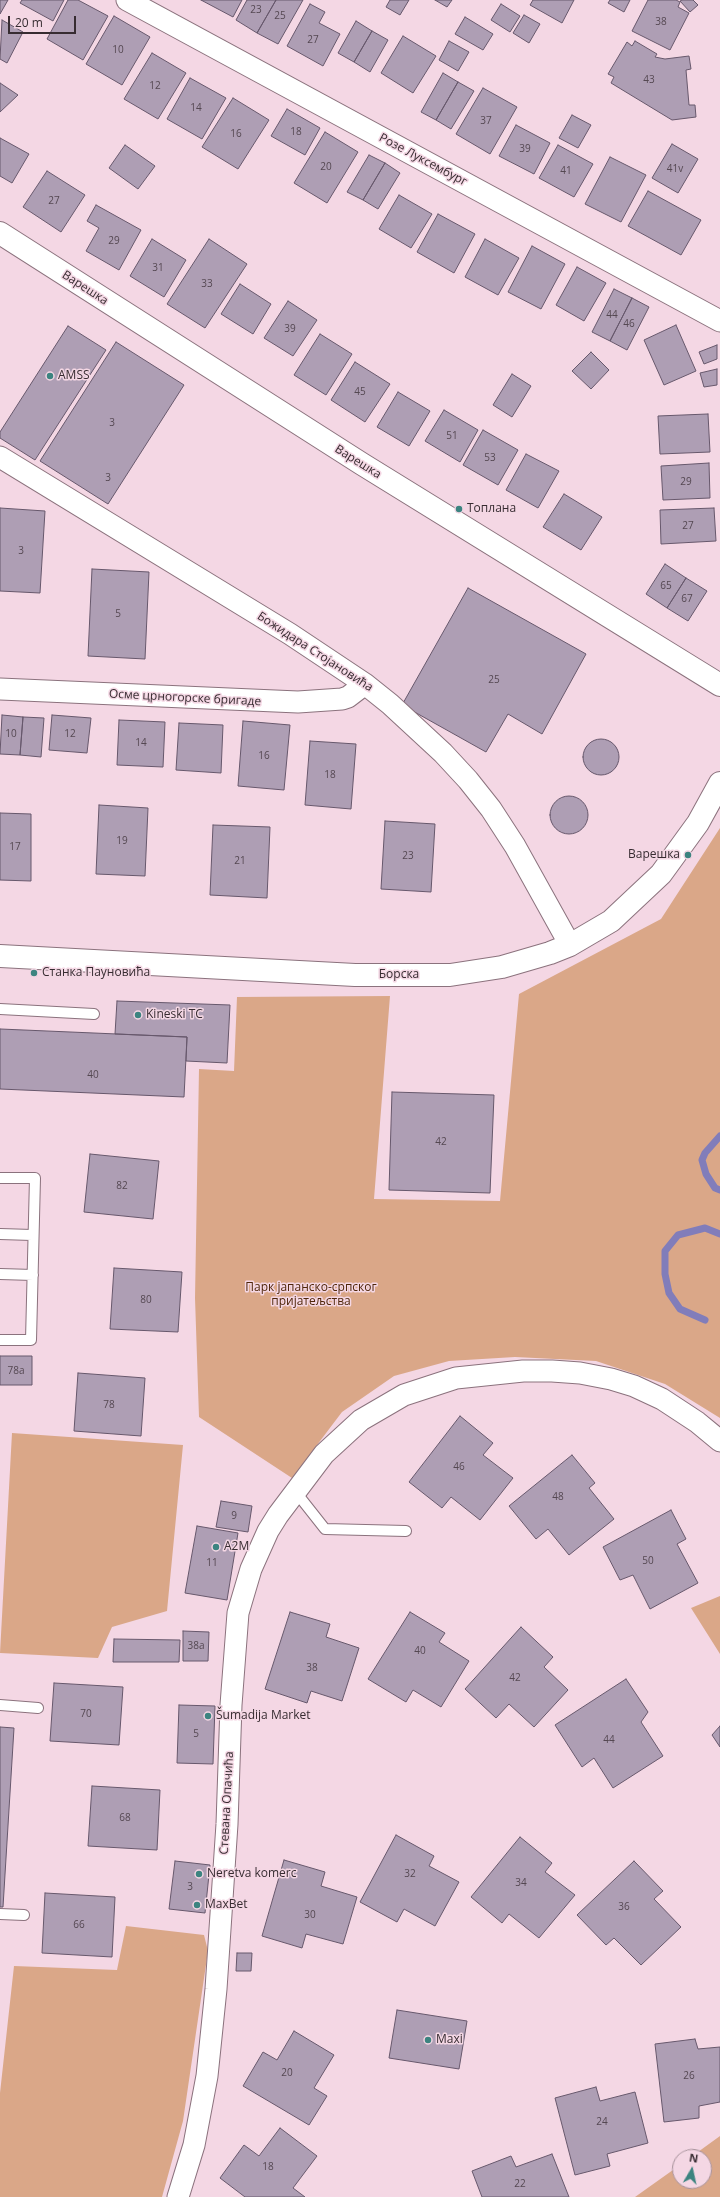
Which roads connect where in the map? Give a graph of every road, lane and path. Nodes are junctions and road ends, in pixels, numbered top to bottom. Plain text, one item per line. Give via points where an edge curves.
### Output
1 (127, 0) edge
2 (0, 233) edge
3 (720, 321) edge
4 (0, 457) edge
5 (365, 684) junction
6 (720, 685) edge
7 (0, 689) edge
8 (720, 783) edge
9 (570, 944) junction
10 (0, 956) edge
11 (0, 1010) edge
12 (94, 1014) dead end
13 (0, 1178) edge
14 (0, 1234) edge
15 (32, 1235) junction
16 (0, 1274) edge
17 (32, 1275) junction
18 (0, 1340) edge
19 (720, 1441) edge
20 (295, 1491) junction
21 (406, 1531) dead end
22 (0, 1705) edge
23 (38, 1708) dead end
24 (0, 1914) edge
25 (24, 1915) dead end
26 (178, 2197) edge

1 - 3 street, Розе Луксембург
2 - 6 street, Варешка via 355,460
4 - 5 street, Божидара Стојановића via 290,634
5 - 7 street, Осме црногорске бригаде via 342,699 298,702
5 - 9 street, Божидара Стојановића via 443,753 482,797 515,846
8 - 9 street, Борска via 698,823 662,874 611,921
9 - 10 street, Борска via 531,960 450,975 260,971
11 - 12 lane
13 - 15 lane via 35,1178
14 - 15 lane
15 - 17 lane
16 - 17 lane
17 - 18 lane via 31,1340
19 - 20 street, Стевана Опачића via 662,1399 611,1379 552,1371 523,1371 456,1378 429,1386 385,1405 361,1420 324,1454
20 - 21 lane via 325,1529
20 - 26 street, Стевана Опачића via 268,1531 251,1569 238,1613 216,1989 204,2098 194,2146
22 - 23 lane
24 - 25 lane

